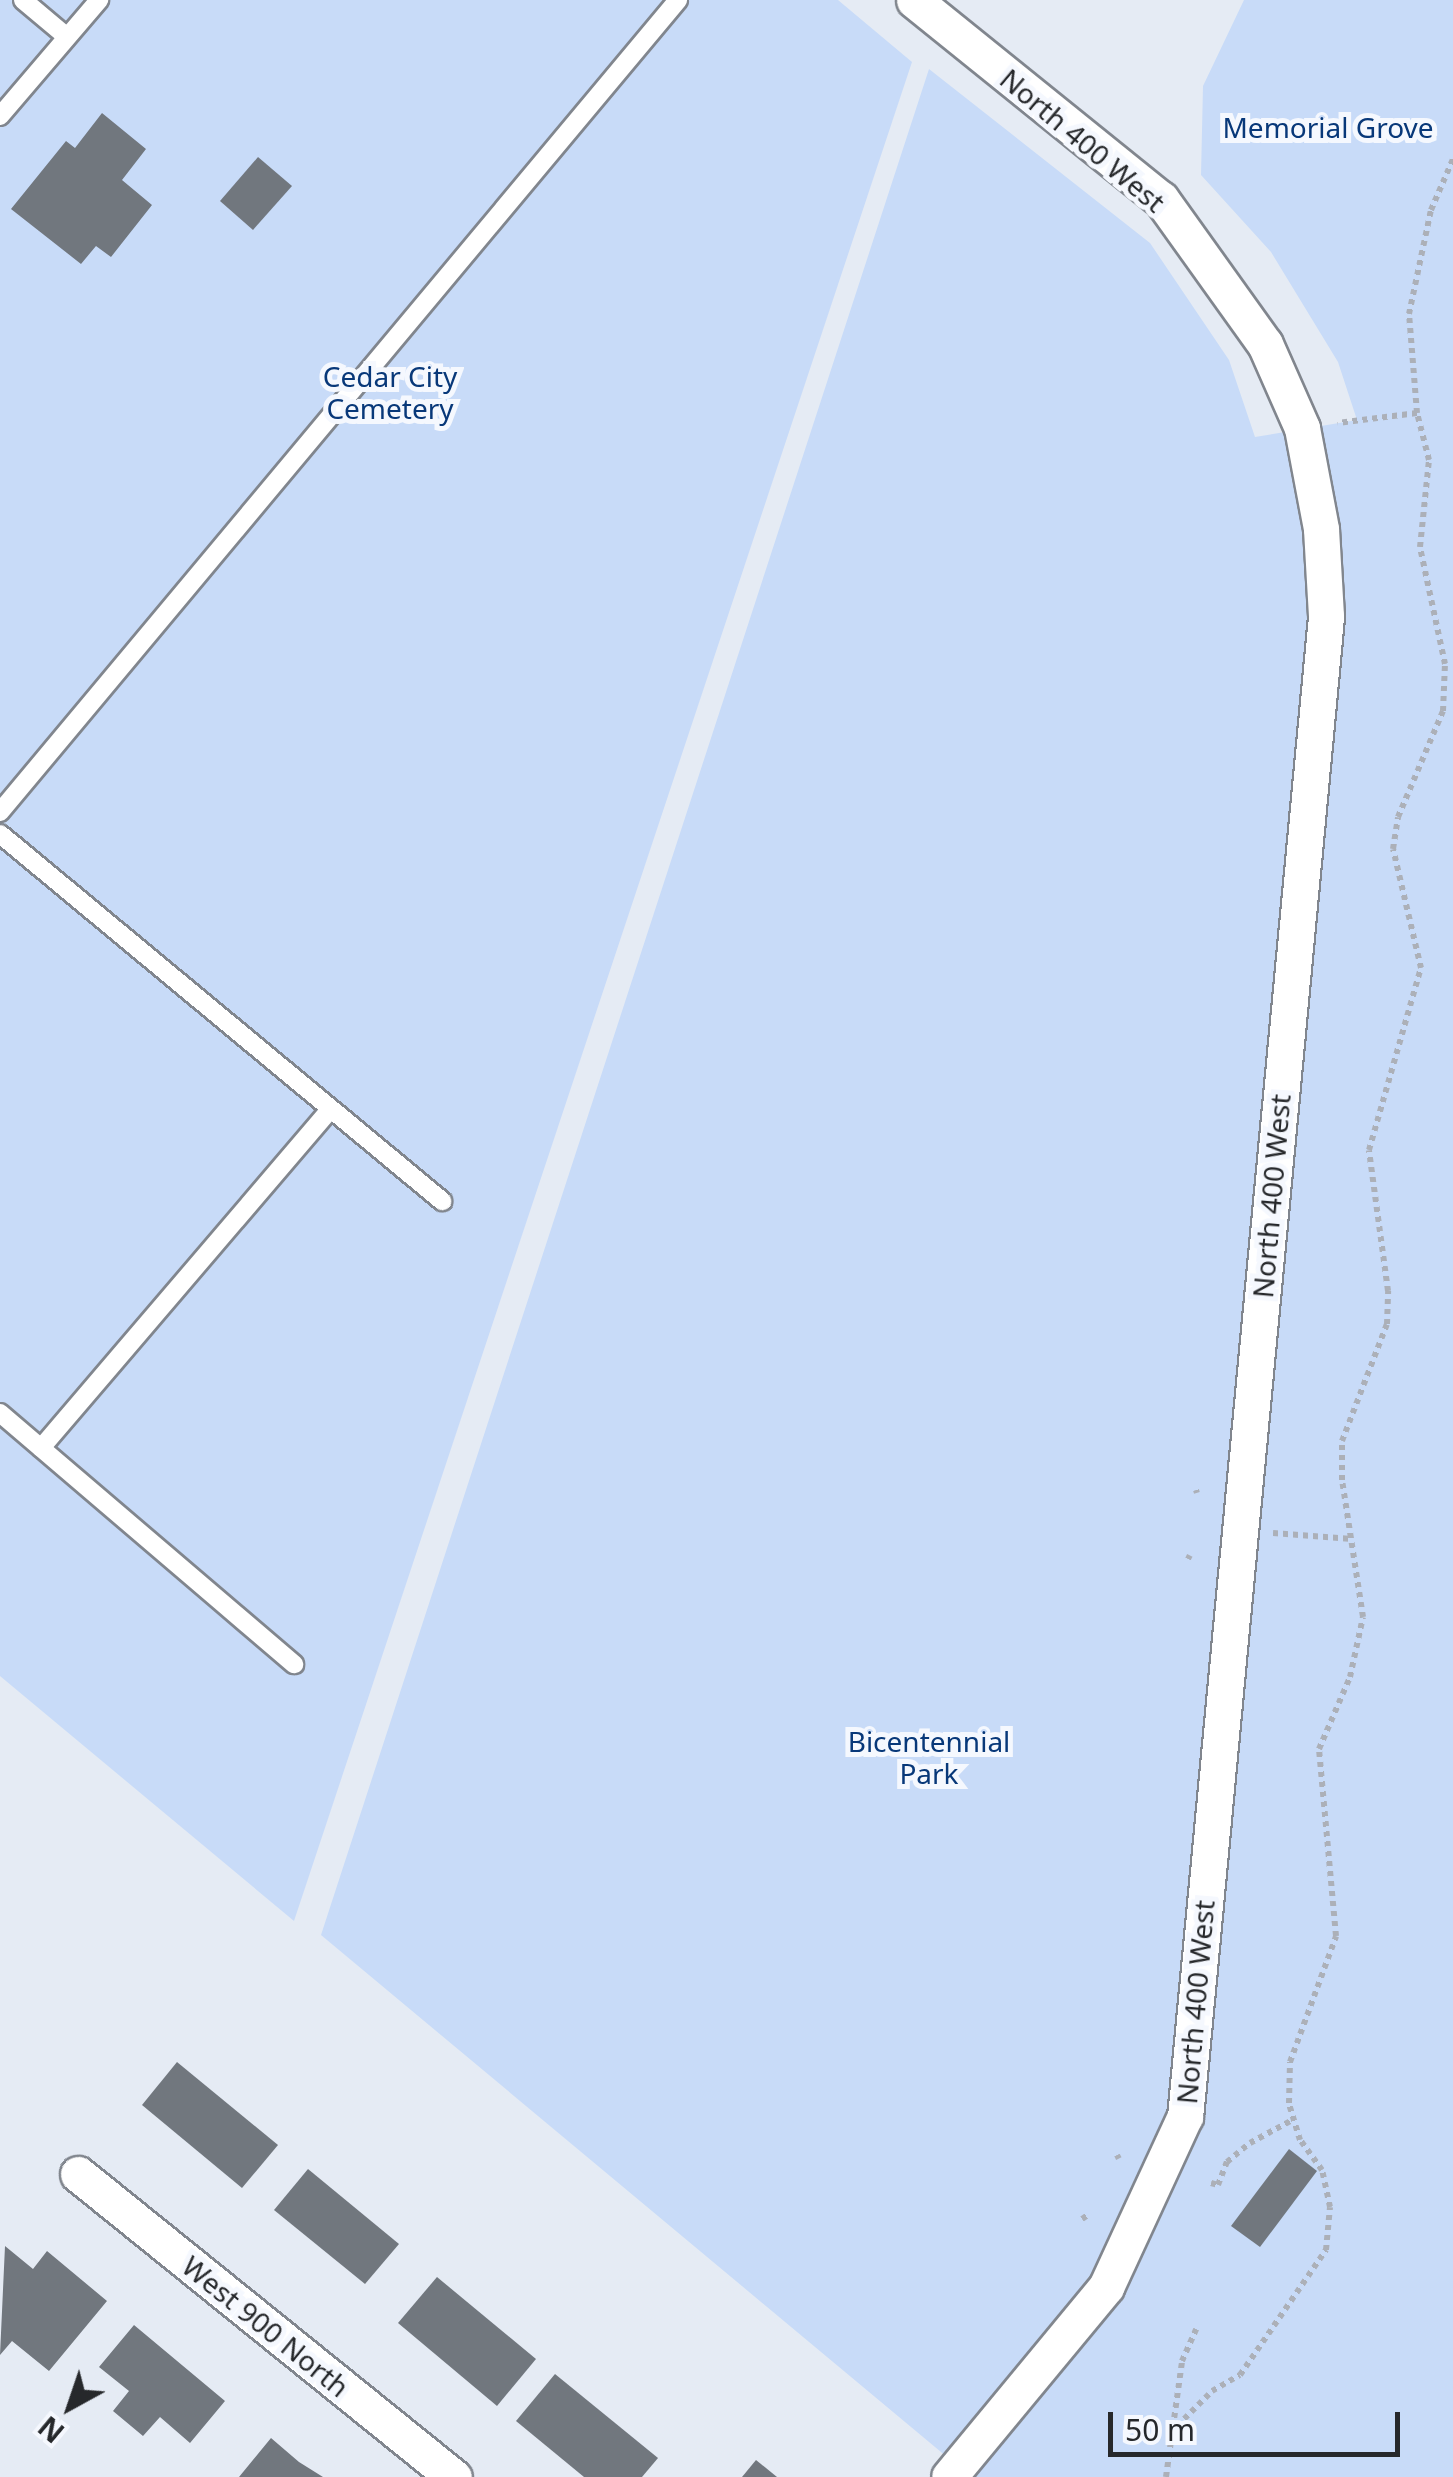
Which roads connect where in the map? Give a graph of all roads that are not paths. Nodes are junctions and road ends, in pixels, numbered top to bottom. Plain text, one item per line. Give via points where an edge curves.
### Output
1 (24, 0) edge
2 (99, 0) edge
3 (678, 0) edge
4 (914, 0) edge
5 (67, 37) junction
6 (0, 116) edge
7 (0, 812) edge
8 (0, 834) edge
9 (328, 1112) junction
10 (442, 1201) dead end
11 (0, 1414) edge
12 (41, 1448) junction
13 (294, 1664) dead end
14 (78, 2174) dead end
15 (454, 2477) edge
16 (949, 2477) edge

1 - 5 lane
2 - 5 lane
3 - 7 lane
4 - 16 street, North 400 West via 1161,199 1265,344 1302,428 1321,529 1326,617 1185,2116 1106,2287
5 - 6 lane
8 - 9 lane
9 - 10 lane
9 - 12 lane
11 - 12 lane
12 - 13 lane
14 - 15 street, West 900 North

